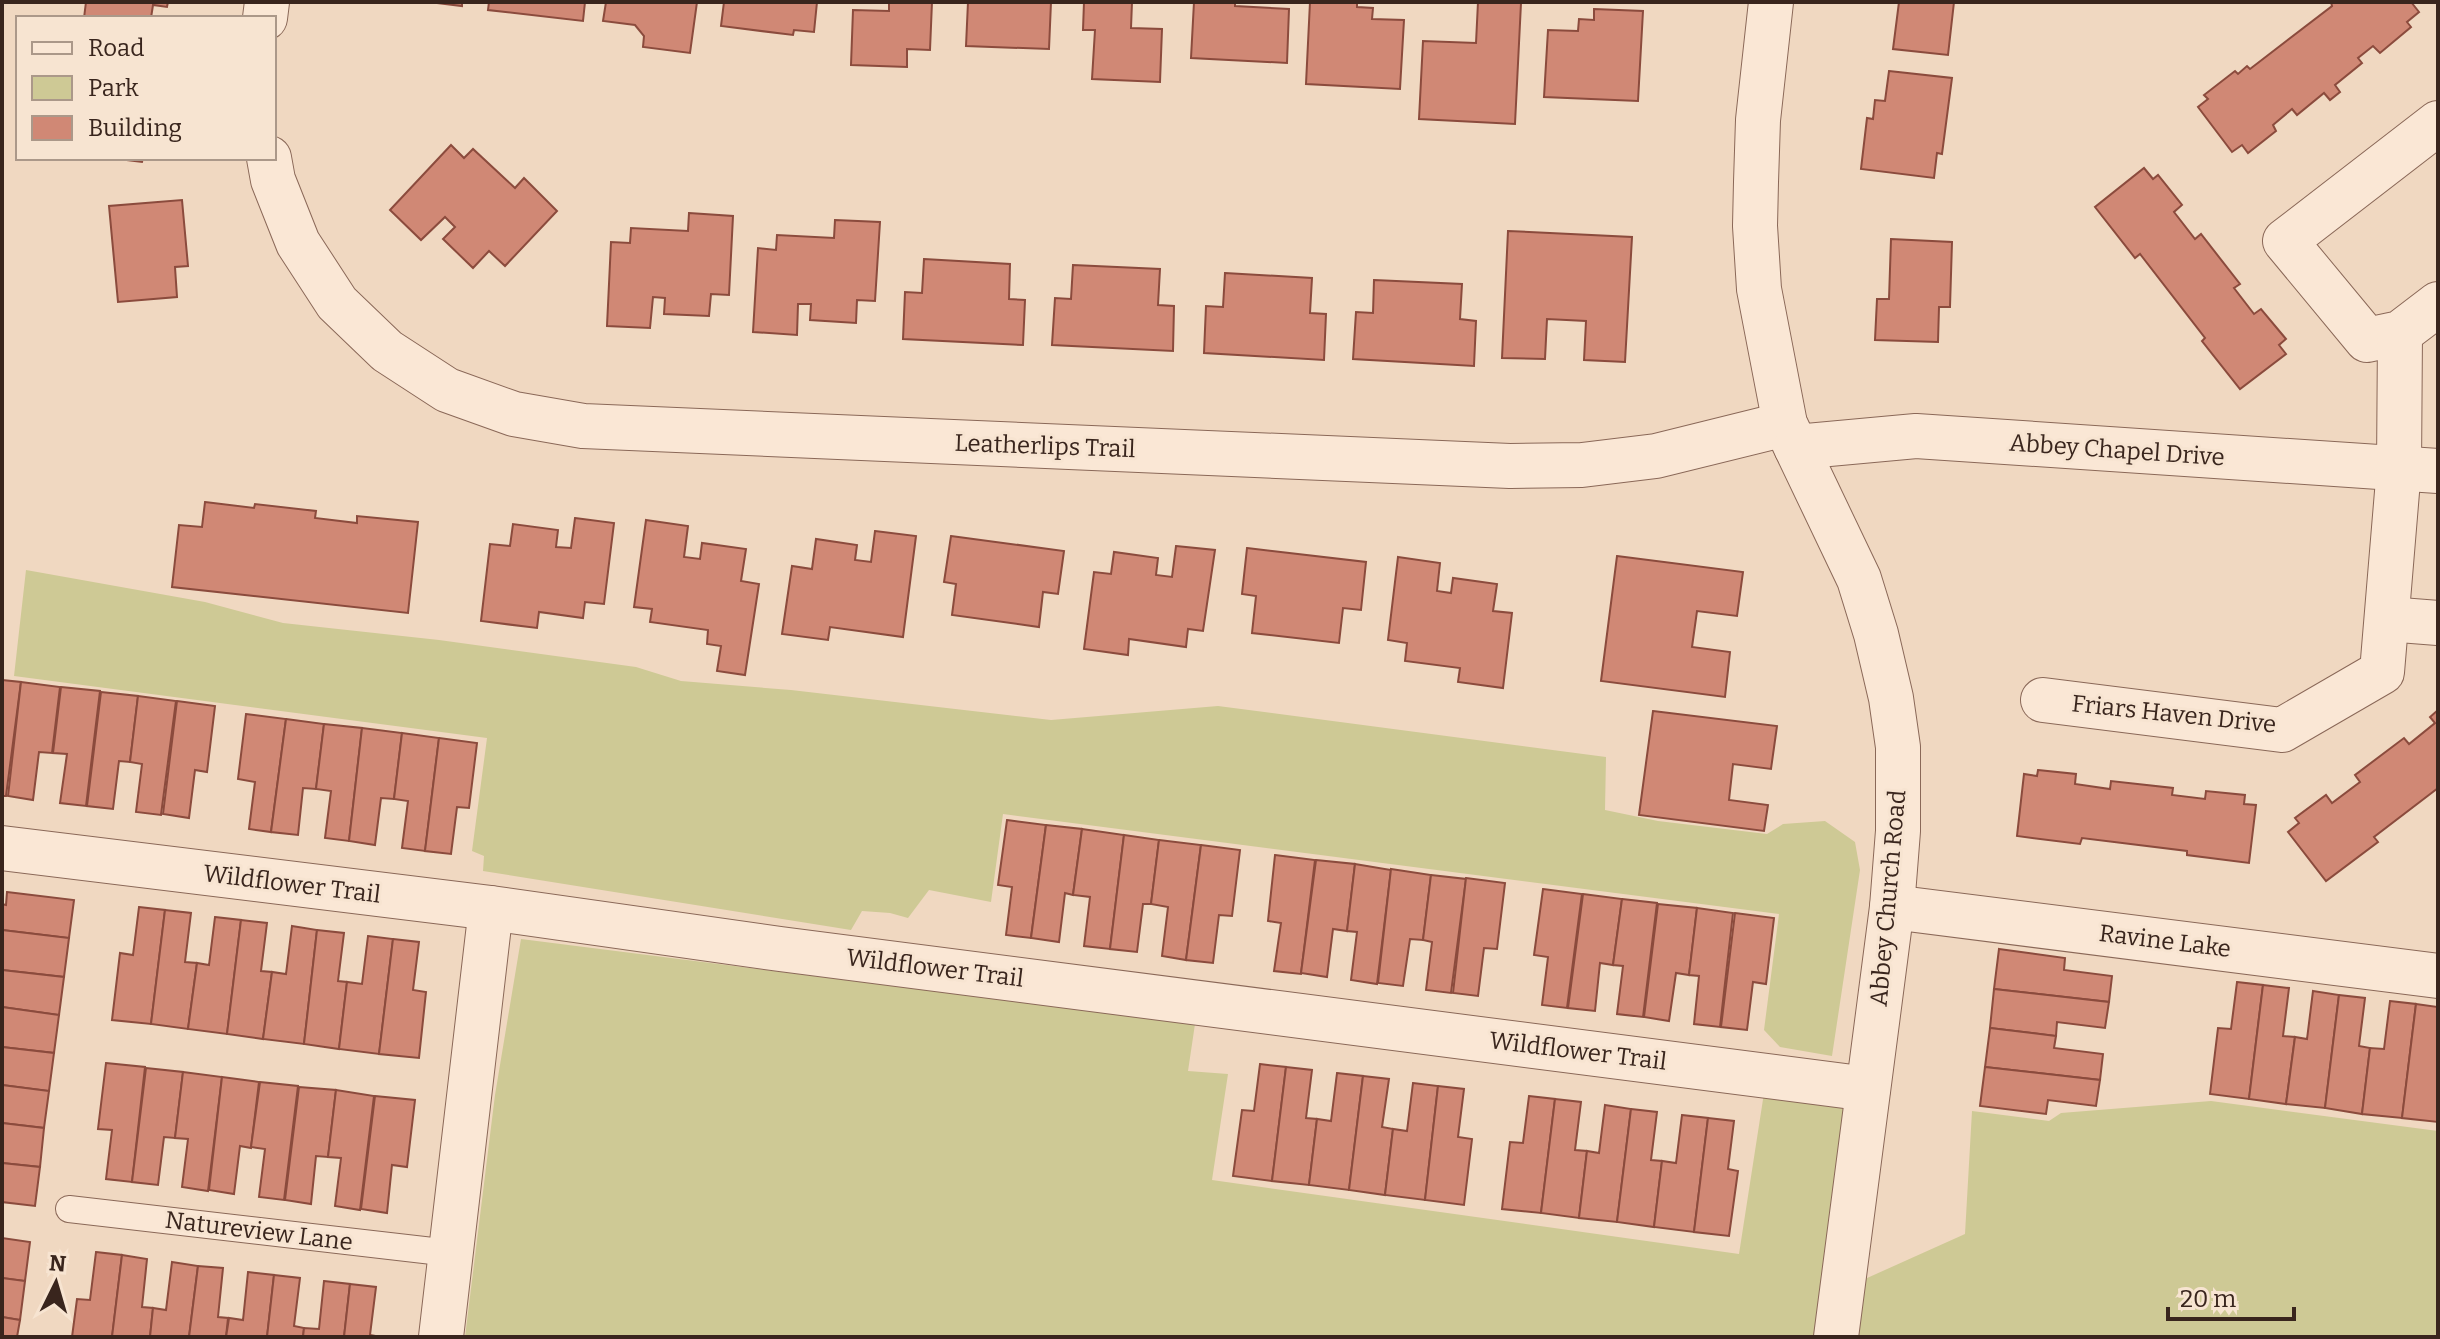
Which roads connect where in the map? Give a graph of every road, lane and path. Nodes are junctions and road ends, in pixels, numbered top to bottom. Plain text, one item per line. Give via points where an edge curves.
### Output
1 (1771, 2) edge
2 (2438, 123) edge
3 (269, 160) edge
4 (2438, 304) edge
5 (2400, 333) junction
6 (1791, 435) junction
7 (2419, 470) edge
8 (2387, 619) junction
9 (2438, 623) edge
10 (2043, 700) dead end
11 (2, 848) edge
12 (1892, 907) junction
13 (491, 908) junction
14 (2438, 976) edge
15 (1868, 1089) junction
16 (69, 1209) dead end
17 (450, 1253) junction
18 (441, 1337) edge
19 (1836, 1337) edge

1 - 6 street, Abbey Church Road via 1758,120 1755,226 1759,289
2 - 5 street via 2285,241 2367,340
3 - 6 street, Leatherlips Trail via 298,243 337,303 387,351 447,390 514,414 583,426 1510,466 1582,465
4 - 5 street
5 - 7 street, Friars Haven Drive
6 - 7 street, Abbey Chapel Drive via 1916,436
6 - 12 street, Abbey Church Road via 1859,579 1891,698 1899,790
7 - 8 street, Friars Haven Drive
8 - 9 street
8 - 10 street, Friars Haven Drive via 2382,672 2282,730
11 - 13 street, Wildflower Trail
12 - 14 street, Ravine Lake
12 - 15 street, Abbey Church Road
13 - 15 street, Wildflower Trail
13 - 17 street
15 - 19 street, Abbey Church Road
16 - 17 lane, Natureview Lane
17 - 18 street

